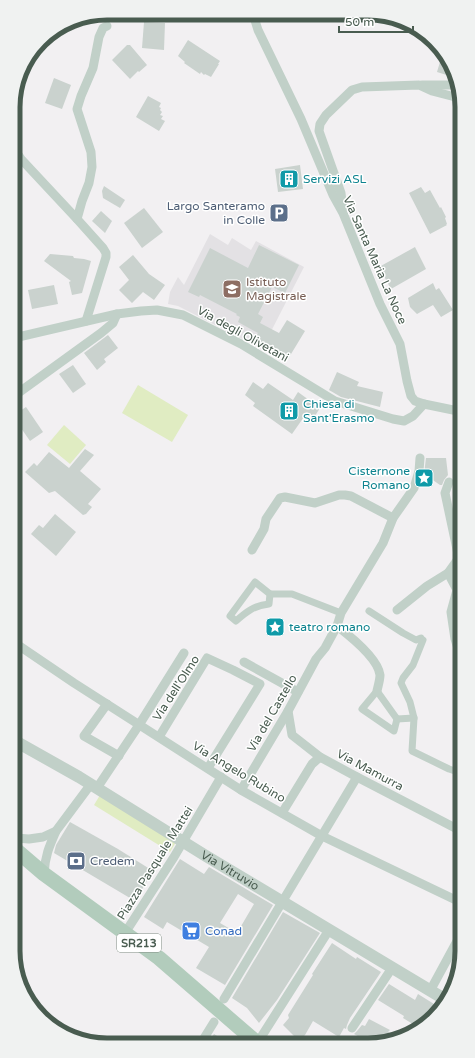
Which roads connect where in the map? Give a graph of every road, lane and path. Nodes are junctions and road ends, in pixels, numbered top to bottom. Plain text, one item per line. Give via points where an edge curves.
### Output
1 (255, 20) edge
2 (107, 26) dead end
3 (419, 85) junction
4 (452, 85) edge
5 (454, 97) edge
6 (20, 158) edge
7 (343, 213) junction
8 (77, 219) junction
9 (117, 314) junction
10 (86, 321) junction
11 (20, 337) edge
12 (20, 392) edge
13 (424, 404) junction
14 (455, 410) edge
15 (420, 458) dead end
16 (449, 482) dead end
17 (393, 518) junction
18 (455, 540) edge
19 (252, 550) dead end
20 (455, 563) edge
21 (448, 573) junction
22 (455, 586) edge
23 (270, 594) junction
24 (455, 597) edge
25 (397, 610) dead end
26 (369, 611) dead end
27 (341, 613) junction
28 (337, 626) junction
29 (455, 639) edge
30 (20, 650) edge
31 (184, 653) dead end
32 (244, 662) dead end
33 (377, 691) junction
34 (298, 692) junction
35 (107, 704) junction
36 (288, 711) junction
37 (414, 718) junction
38 (397, 719) junction
39 (140, 725) junction
40 (159, 736) junction
41 (20, 744) edge
42 (119, 756) junction
43 (320, 757) junction
44 (208, 768) junction
45 (455, 771) edge
46 (221, 777) junction
47 (357, 778) junction
48 (94, 786) junction
49 (241, 790) junction
50 (282, 813) junction
51 (455, 828) edge
52 (56, 831) junction
53 (322, 836) junction
54 (20, 838) edge
55 (183, 842) junction
56 (20, 853) edge
57 (44, 874) junction
58 (455, 900) edge
59 (282, 902) junction
60 (329, 930) junction
61 (125, 933) junction
62 (455, 945) edge
63 (392, 968) junction
64 (430, 991) junction
65 (441, 997) edge
66 (224, 999) dead end
67 (214, 1022) dead end
68 (352, 1028) dead end
69 (203, 1038) edge
70 (252, 1038) edge
71 (260, 1038) edge

1 - 7 street, Via Santa Maria La Noce
2 - 8 street via 103,28 99,37 93,68 77,110 91,152 92,167
3 - 4 street
3 - 5 street
3 - 7 street via 362,87 352,90 320,124 319,131 341,193
6 - 8 street
7 - 13 street, Via Santa Maria La Noce via 380,304 400,344 412,396 415,401
8 - 10 street via 106,253
9 - 10 street, Via degli Olivetani
9 - 12 street via 101,333
9 - 13 street, Via degli Olivetani via 157,310 183,315 241,344 335,401 393,419 406,420
10 - 11 street, Via degli Olivetani
13 - 14 street
15 - 17 street, Via del Castello via 420,471 414,488
16 - 18 street via 445,493
17 - 19 street via 351,496 339,495 315,503 280,498 266,519 264,529
17 - 27 street, Via del Castello via 383,543
20 - 21 street
21 - 22 street
21 - 25 street
23 - 23 street via 255,582 230,616 236,621 248,610 268,604
23 - 27 street via 292,594
24 - 29 street via 451,612
26 - 37 street via 416,640 422,639 413,665 401,683
27 - 28 street, Via del Castello
28 - 33 street via 356,641 376,664 380,676
28 - 34 street, Via del Castello
30 - 35 street, Via Angelo Rubino
31 - 39 street
32 - 34 street
33 - 38 street
33 - 38 street via 362,709 394,731
34 - 36 street, Via del Castello
35 - 39 street, Via Angelo Rubino
35 - 42 street via 84,736
36 - 43 street, Via Mamurra via 292,735
36 - 49 street, Via del Castello
37 - 38 street
37 - 45 street via 412,751
39 - 40 street, Via Angelo Rubino
39 - 42 street
40 - 44 street, Via Angelo Rubino
40 - 44 street, Via dell'Olmo via 207,658 260,684
41 - 48 street, Via Vitruvio
42 - 48 street
43 - 47 street, Via Mamurra
43 - 50 street via 312,764
44 - 46 street, Via Angelo Rubino
46 - 49 street, Via Angelo Rubino
46 - 55 street, Piazza Pasquale Mattei
47 - 51 street, Via Mamurra
47 - 53 street
48 - 52 street
48 - 55 street, Via Vitruvio
49 - 50 street, Via Angelo Rubino
50 - 53 street, Via Angelo Rubino
52 - 54 street via 43,837
52 - 57 street via 47,852
53 - 58 street, Via Angelo Rubino
53 - 59 street
55 - 59 street, Via Vitruvio
55 - 61 street, Piazza Pasquale Mattei
56 - 57 main road, SR213
57 - 61 main road, SR213
59 - 60 street, Via Vitruvio
59 - 66 street
60 - 63 street, Via Vitruvio
60 - 71 street
61 - 70 main road, SR213 via 159,958
62 - 64 street
63 - 64 street, Via Vitruvio
63 - 68 street
64 - 65 street, Via Vitruvio
67 - 69 street

